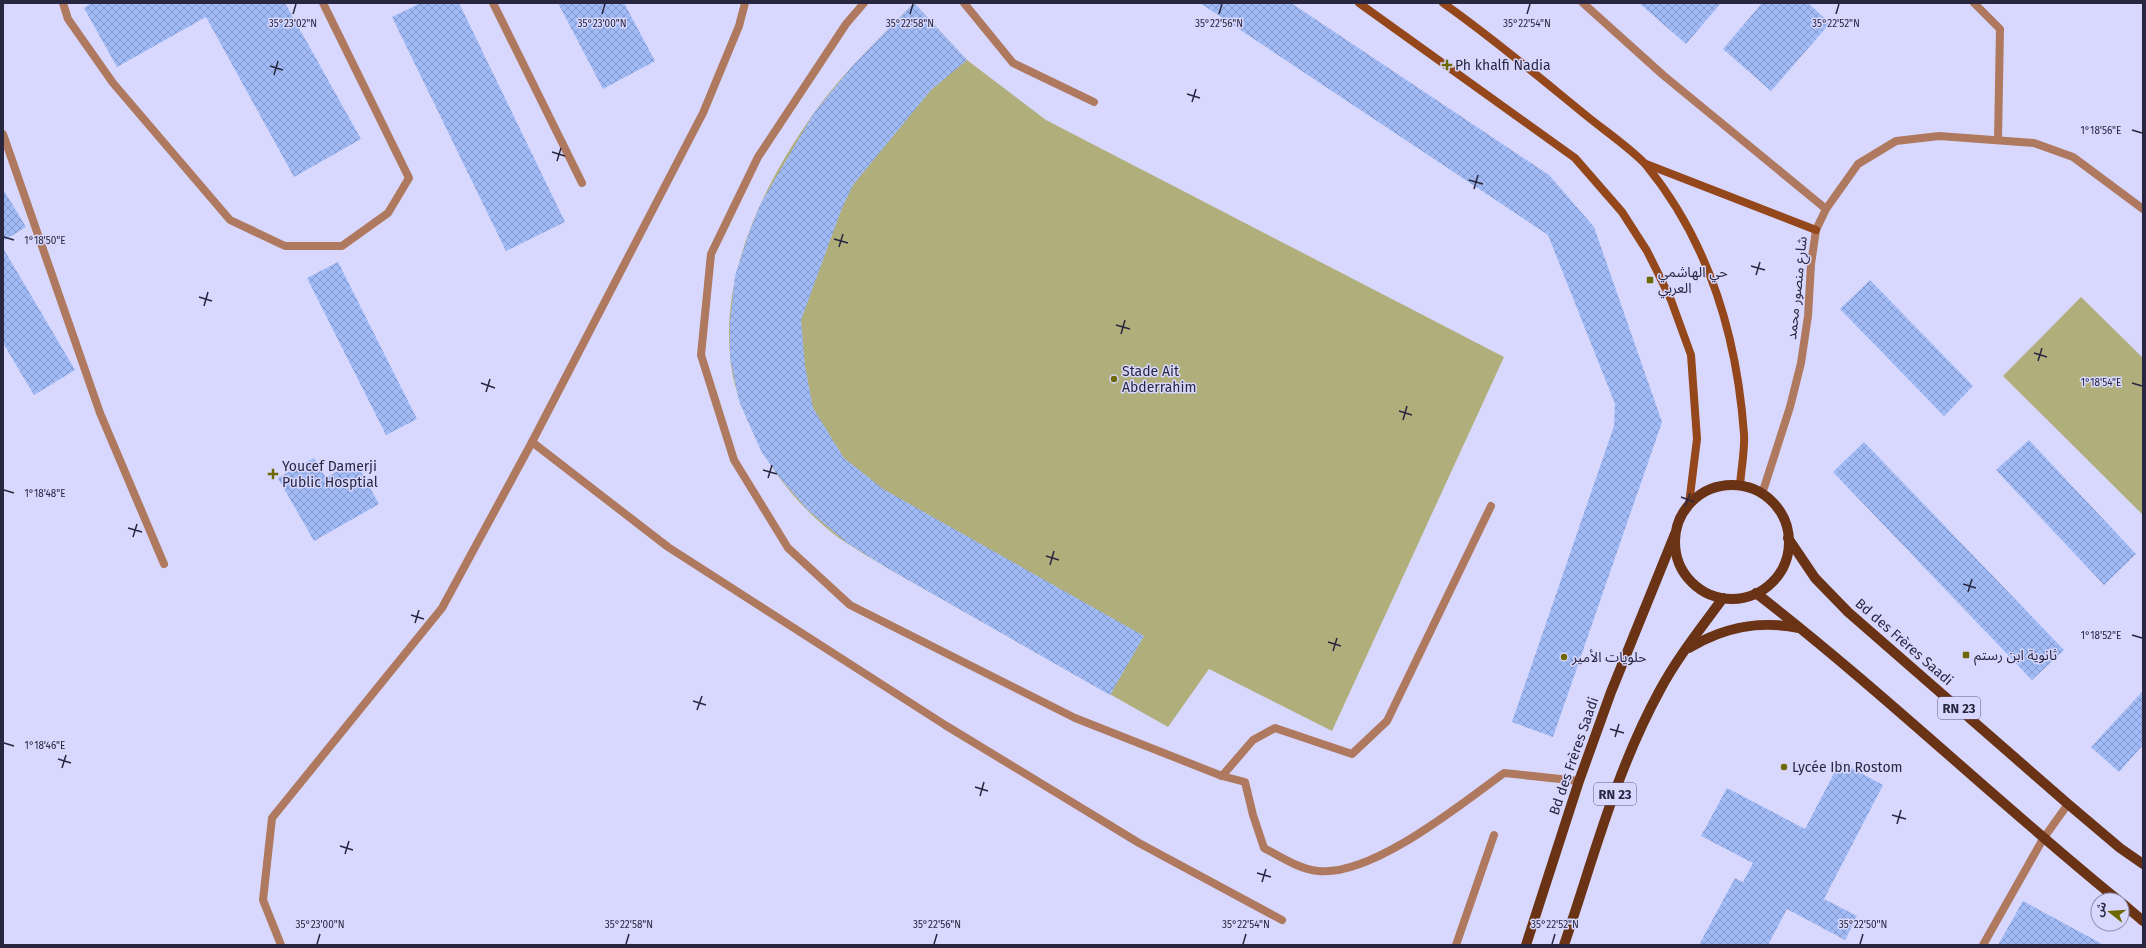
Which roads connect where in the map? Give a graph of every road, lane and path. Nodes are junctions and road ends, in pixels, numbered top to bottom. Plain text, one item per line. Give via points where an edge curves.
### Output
1 (63, 3) edge
2 (322, 3) edge
3 (493, 3) edge
4 (745, 3) edge
5 (864, 3) edge
6 (964, 3) edge
7 (1359, 3) edge
8 (1443, 3) edge
9 (1584, 3) edge
10 (1974, 3) edge
11 (1094, 102) dead end
12 (3, 134) edge
13 (1998, 139) junction
14 (1646, 164) junction
15 (582, 183) dead end
16 (1826, 208) junction
17 (2143, 209) edge
18 (1816, 230) junction
19 (532, 442) junction
20 (1740, 486) junction
21 (1762, 494) junction
22 (1689, 504) junction
23 (1490, 506) dead end
24 (1675, 534) junction
25 (1788, 538) junction
26 (164, 564) dead end
27 (1756, 593) junction
28 (1723, 598) junction
29 (1801, 629) junction
30 (1684, 651) junction
31 (1222, 776) junction
32 (1579, 781) junction
33 (2068, 804) junction
34 (1494, 836) dead end
35 (2043, 839) junction
36 (2143, 864) edge
37 (2108, 892) edge
38 (2130, 909) edge
39 (1282, 920) dead end
40 (2143, 920) edge
41 (281, 945) edge
42 (1456, 945) edge
43 (1526, 945) edge
44 (1564, 945) edge
45 (1983, 945) edge

1 - 2 street via 68,19 113,84 230,220 285,246 342,246 388,212 409,178
3 - 15 street
4 - 19 street via 703,113
5 - 31 street via 846,24 758,157 711,254 701,355 734,460 788,548 850,605 1075,718
6 - 11 street via 1013,63
7 - 22 street via 1575,158 1622,212 1647,251 1671,300 1691,355 1697,439
8 - 14 street via 1478,28
9 - 16 street via 1663,75
10 - 13 street via 2000,28
12 - 26 street via 100,412
13 - 16 street, شارع منصور محمد via 1939,136 1896,141 1858,164
13 - 17 street, شارع منصور محمد via 2034,143 2073,157
14 - 18 street
14 - 20 street via 1685,221 1710,272 1727,326 1737,377 1744,436
16 - 18 street, شارع منصور محمد
18 - 21 street, شارع منصور محمد via 1801,363 1790,407
19 - 39 street via 668,546 938,721 1139,843
19 - 41 street via 442,608 272,818 263,900
20 - 21 main road
20 - 22 main road via 1722,486 1704,492
21 - 25 main road via 1776,506 1785,521
22 - 24 main road via 1680,518
23 - 31 street via 1387,721 1352,754 1275,728 1253,740
24 - 28 main road via 1676,553 1682,571 1695,586
24 - 32 main road, Bd des Frères Saadi / RN 23 via 1611,692
25 - 27 main road via 1787,555 1781,571 1770,584
25 - 33 main road, Bd des Frères Saadi / RN 23 via 1815,578 1848,612
27 - 28 main road via 1734,599
27 - 29 main road
28 - 30 main road, RN 23
29 - 30 main road via 1774,624 1740,626 1720,632
29 - 35 main road
30 - 44 main road, RN 23 via 1660,690 1635,742
31 - 32 street via 1245,782 1264,848 1295,864 1318,871 1354,867 1413,838 1504,773
32 - 43 main road, Bd des Frères Saadi / RN 23
33 - 35 street
33 - 36 main road, Bd des Frères Saadi / RN 23
34 - 42 street
35 - 37 main road
35 - 45 street
38 - 40 main road

